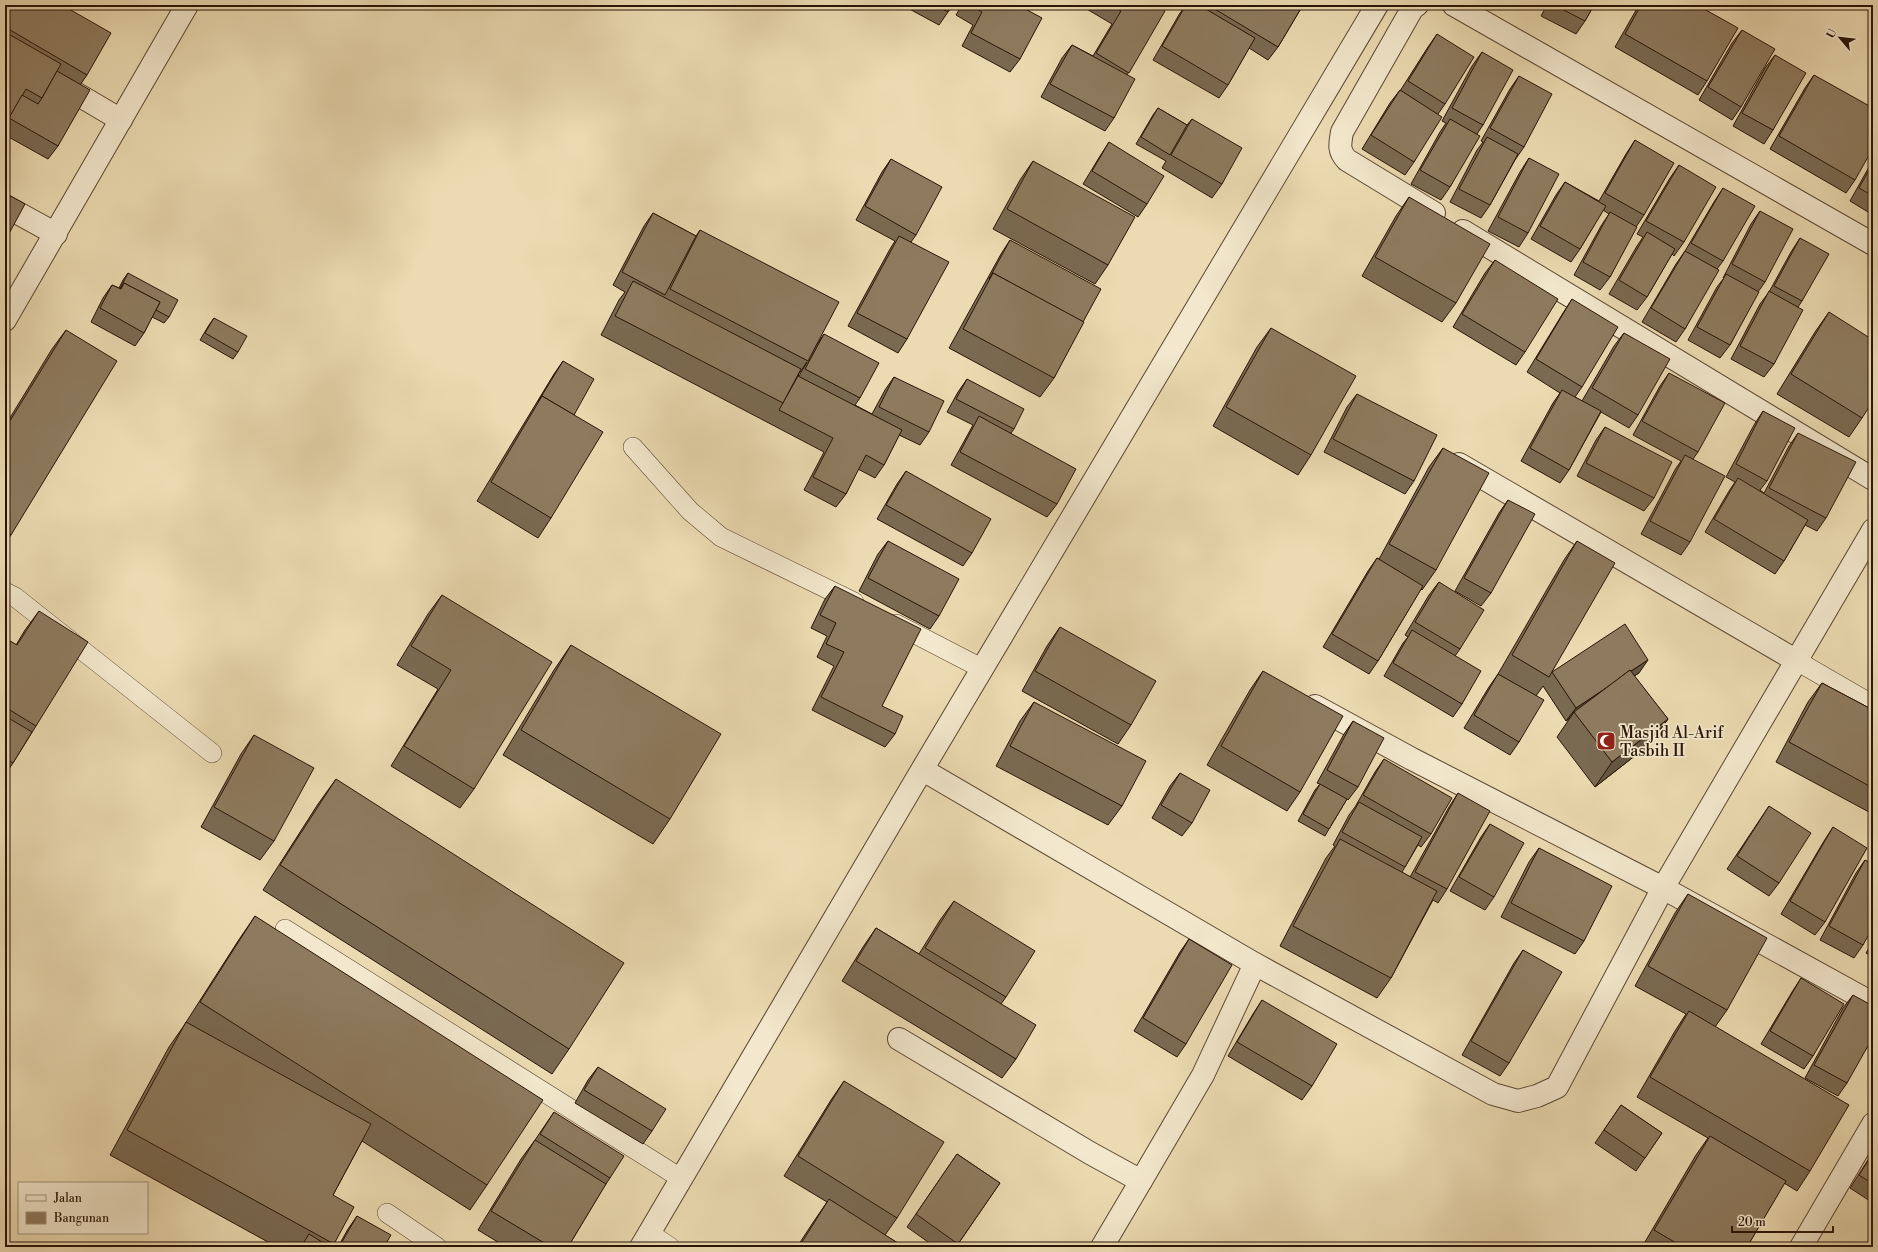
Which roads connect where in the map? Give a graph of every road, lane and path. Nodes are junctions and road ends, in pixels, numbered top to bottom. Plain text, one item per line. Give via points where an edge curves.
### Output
1 (187, 5) edge
2 (1377, 5) edge
3 (1417, 5) edge
4 (1454, 5) edge
5 (46, 76) edge
6 (121, 120) junction
7 (5, 206) edge
8 (56, 234) junction
9 (1873, 244) edge
10 (5, 320) edge
11 (633, 447) dead end
12 (1443, 454) edge
13 (1873, 479) edge
14 (1873, 530) edge
15 (5, 592) edge
16 (1797, 661) junction
17 (983, 669) junction
18 (1306, 701) edge
19 (1873, 706) edge
20 (212, 753) dead end
21 (923, 770) junction
22 (1663, 888) junction
23 (285, 929) dead end
24 (1255, 964) junction
25 (1861, 997) dead end
26 (899, 1039) dead end
27 (1873, 1124) edge
28 (682, 1179) junction
29 (1141, 1181) junction
30 (387, 1213) dead end
31 (645, 1240) edge
32 (437, 1247) edge
33 (670, 1247) edge
34 (1102, 1247) edge
35 (1801, 1247) edge

1 - 6 street
2 - 17 street
3 - 13 street via 1342,132 1341,154
4 - 9 street
5 - 6 street
6 - 8 street
7 - 8 street
8 - 10 street
11 - 17 lane via 690,511 721,537
12 - 16 street
14 - 16 street
15 - 20 lane via 15,597
16 - 19 lane
16 - 22 street
17 - 21 street
18 - 22 street
21 - 24 street
21 - 28 street
22 - 24 street via 1557,1087 1537,1096 1518,1100 1493,1094
22 - 25 street
23 - 28 lane
24 - 29 street via 1203,1075
26 - 29 street
27 - 35 street
28 - 31 street
29 - 34 street
30 - 32 lane
31 - 33 lane

